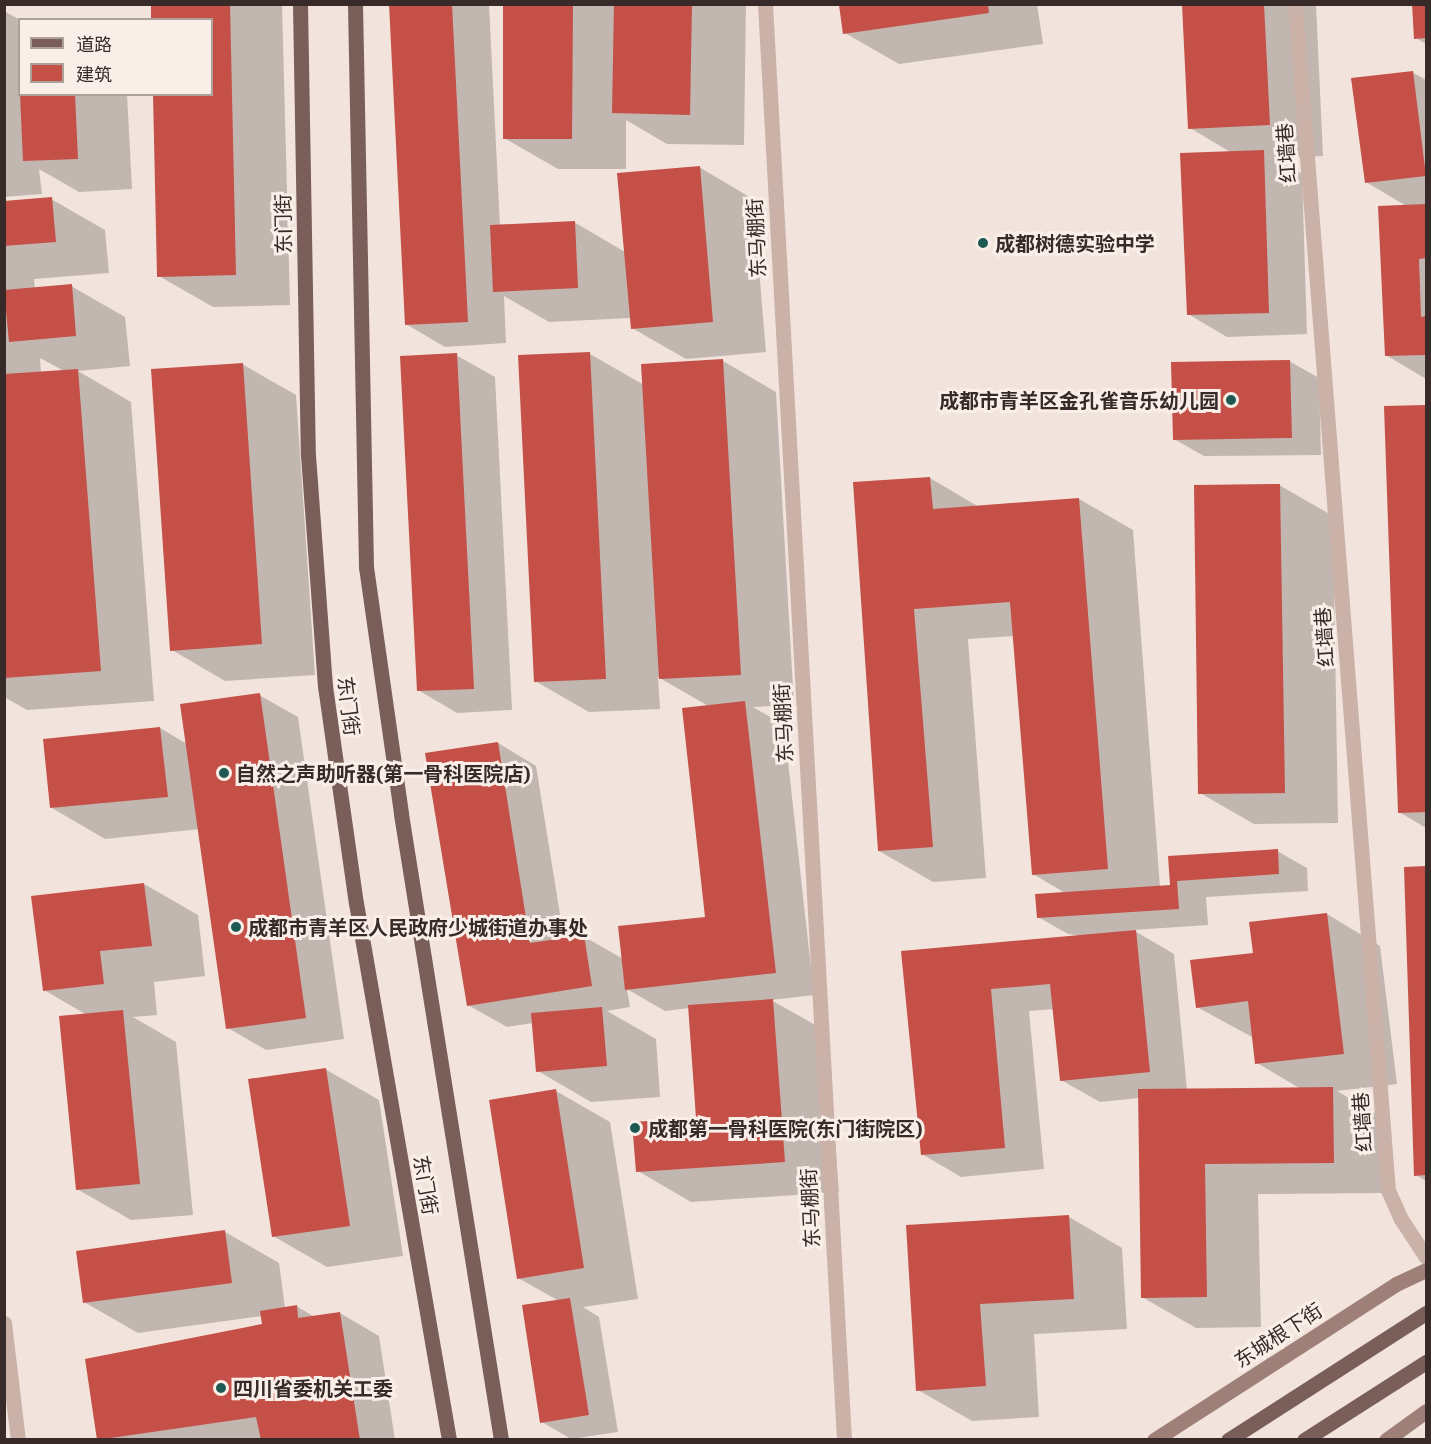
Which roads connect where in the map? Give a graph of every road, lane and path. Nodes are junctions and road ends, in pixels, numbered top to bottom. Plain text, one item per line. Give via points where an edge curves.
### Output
1 (300, 4) edge
2 (356, 4) edge
3 (765, 4) edge
4 (1295, 4) edge
5 (1426, 1257) edge
6 (1426, 1270) edge
7 (1426, 1312) edge
8 (4, 1323) edge
9 (1426, 1362) edge
10 (1426, 1412) edge
11 (18, 1440) edge
12 (449, 1440) edge
13 (501, 1440) edge
14 (844, 1440) edge
15 (1154, 1440) edge
16 (1228, 1440) edge
17 (1304, 1440) edge
18 (1386, 1440) edge

1 - 12 main road, 东门街 via 308,454 325,686 356,903
2 - 13 main road, 东门街 via 366,567 401,814
3 - 14 street, 东马棚街
4 - 5 street, 红墙巷 via 1388,1190
6 - 15 street, 东城根下街 via 1396,1284
7 - 16 main road
8 - 11 street
9 - 17 main road
10 - 18 street

